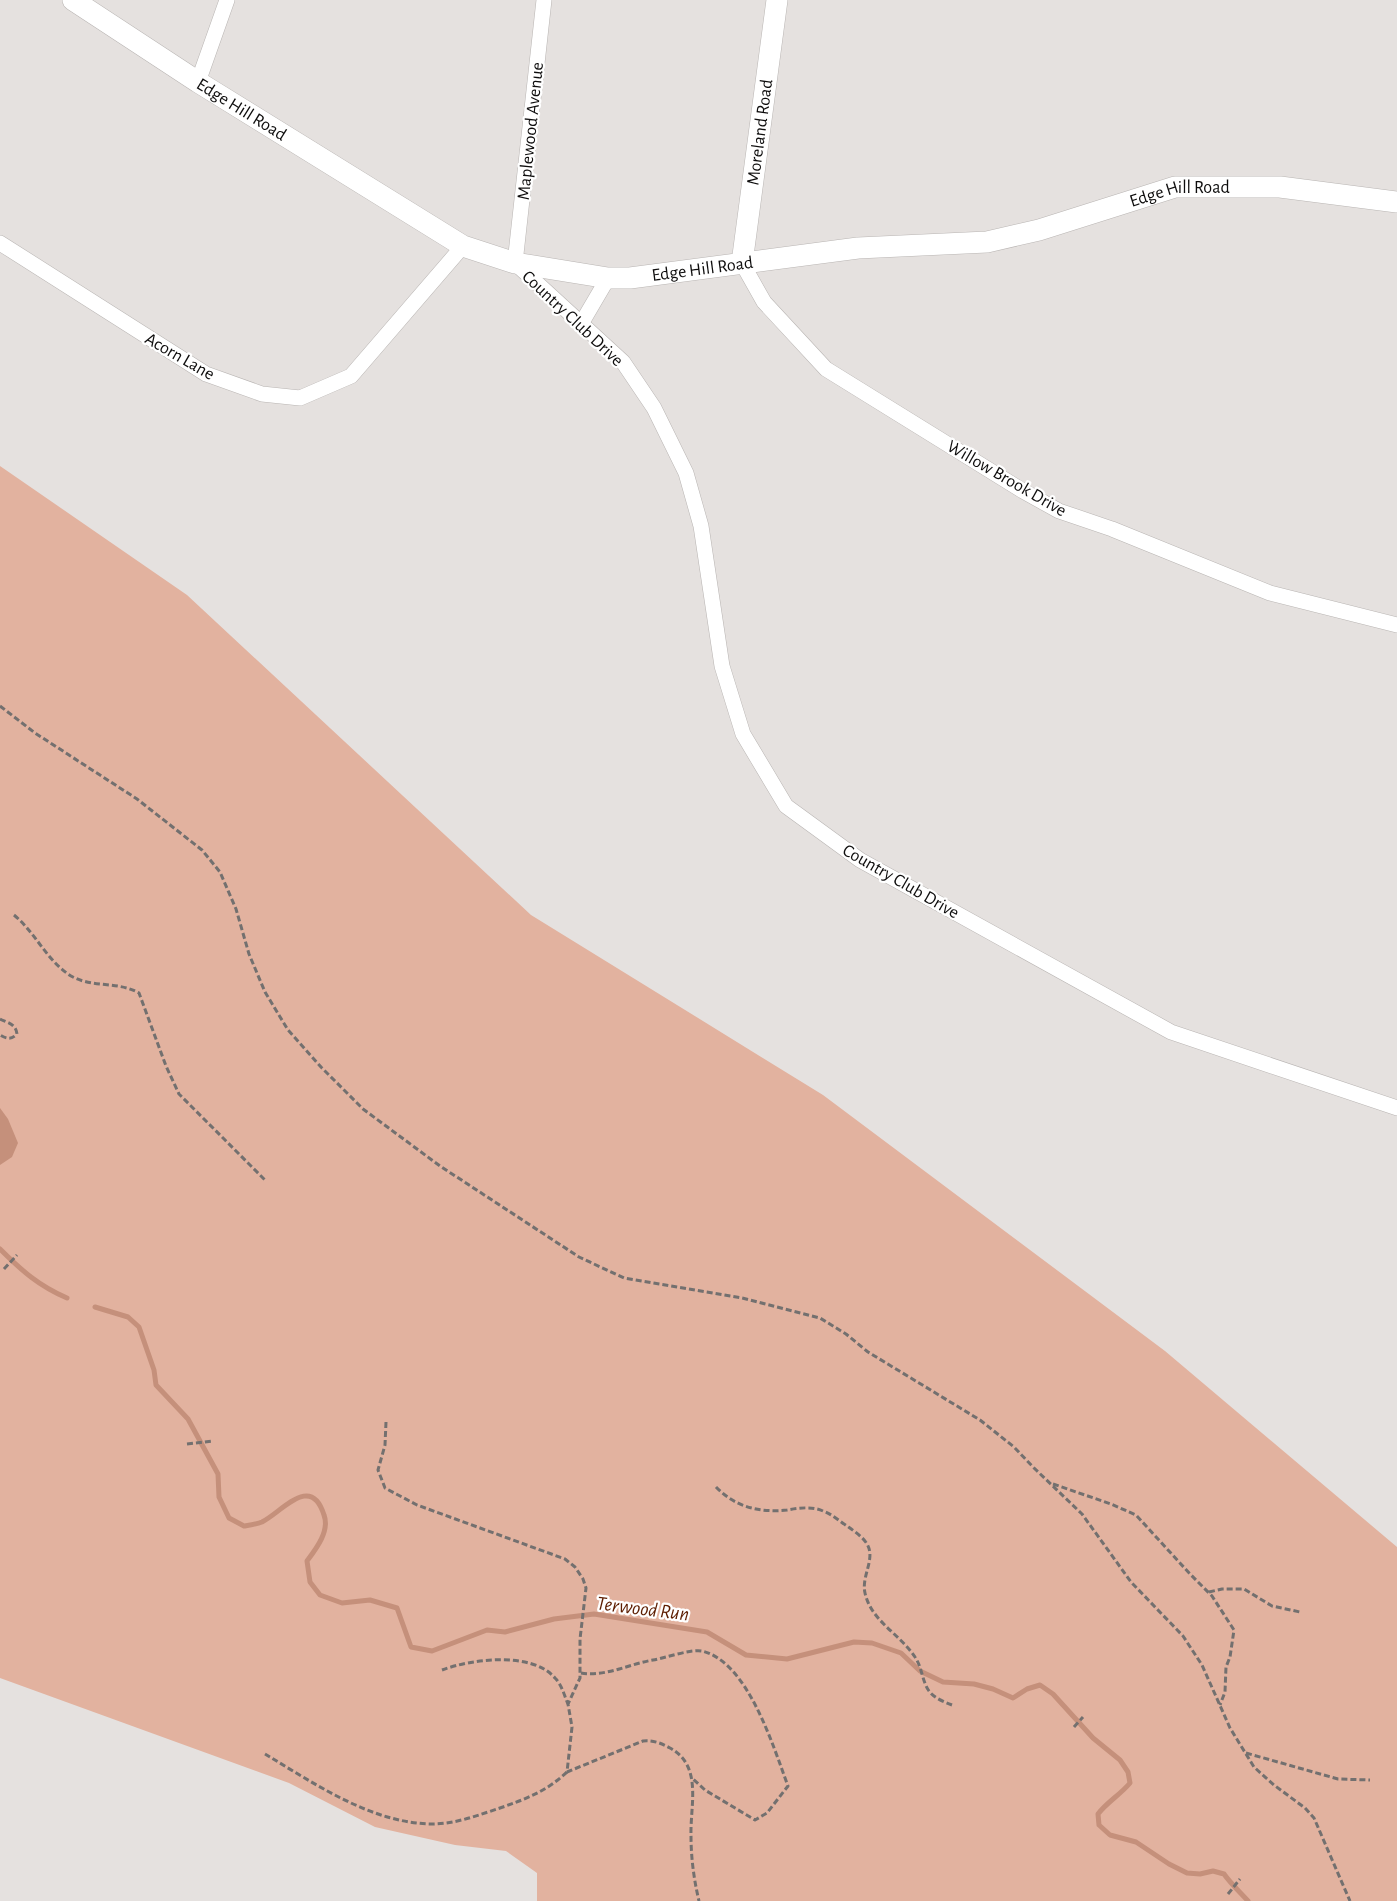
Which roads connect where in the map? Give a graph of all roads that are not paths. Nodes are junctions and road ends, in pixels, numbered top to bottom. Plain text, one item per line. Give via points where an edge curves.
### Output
1 (73, 0) edge
2 (227, 0) edge
3 (544, 0) edge
4 (777, 0) edge
5 (198, 82) junction
6 (1397, 202) edge
7 (0, 243) edge
8 (463, 246) junction
9 (515, 263) junction
10 (742, 263) junction
11 (608, 278) junction
12 (581, 324) junction
13 (1397, 625) edge
14 (1397, 1108) edge

1 - 5 main road, Edge Hill Road
2 - 5 street
3 - 9 street, Maplewood Avenue
4 - 10 main road, Moreland Road
5 - 8 main road, Edge Hill Road
6 - 10 main road, Edge Hill Road via 1280,187 1175,187 1039,230 987,242 858,249
7 - 8 street, Acorn Lane via 206,374 262,394 300,398 351,376
8 - 9 main road, Edge Hill Road
9 - 11 main road, Edge Hill Road
9 - 12 street, Country Club Drive
10 - 11 main road, Edge Hill Road
10 - 13 street, Willow Brook Drive via 764,302 826,369 1059,511 1270,593
11 - 12 street
12 - 14 street, Country Club Drive via 622,362 654,408 686,473 701,526 722,666 743,734 786,806 860,860 1171,1032

